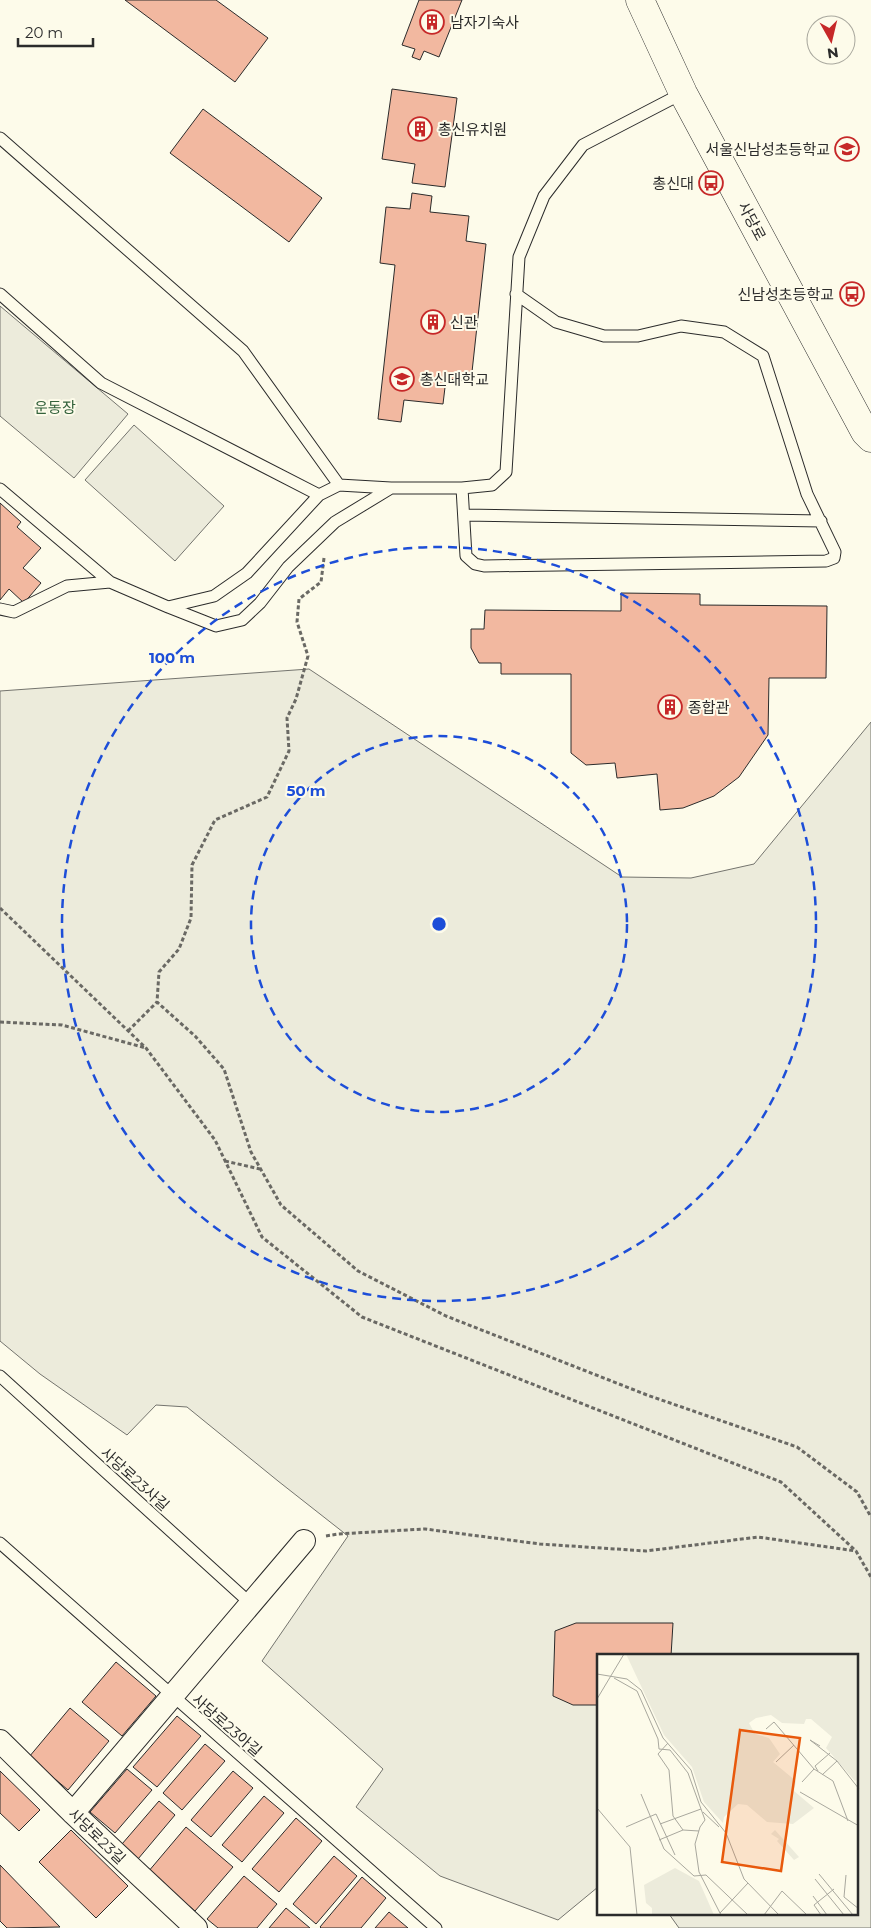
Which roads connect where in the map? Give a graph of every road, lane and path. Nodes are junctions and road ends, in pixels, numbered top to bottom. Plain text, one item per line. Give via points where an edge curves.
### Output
1 (640, 0) edge
2 (683, 93) junction
3 (0, 138) edge
4 (0, 294) edge
5 (516, 294) junction
6 (871, 438) edge
7 (339, 485) junction
8 (391, 488) junction
9 (462, 488) junction
10 (0, 489) edge
11 (320, 495) junction
12 (464, 515) junction
13 (821, 521) junction
14 (335, 522) junction
15 (110, 582) junction
16 (168, 607) junction
17 (0, 609) edge
18 (0, 908) edge
19 (157, 1002) junction
20 (0, 1022) edge
21 (128, 1031) junction
22 (146, 1048) junction
23 (225, 1161) junction
24 (261, 1169) junction
25 (0, 1376) edge
26 (871, 1518) edge
27 (304, 1541) joint
28 (0, 1542) edge
29 (856, 1551) junction
30 (871, 1577) edge
31 (250, 1604) junction
32 (171, 1695) junction
33 (0, 1741) edge
34 (73, 1813) junction
35 (196, 1928) edge
36 (436, 1928) edge

1 - 2 main road, 사당로
2 - 5 lane via 583,145 544,196 519,257
2 - 6 main road, 사당로
3 - 7 lane via 243,351
4 - 11 lane via 102,383
5 - 9 lane via 506,472 492,485
5 - 13 lane via 556,322 604,336 638,336 681,326 724,332 763,356 807,494
7 - 8 lane
7 - 11 lane
8 - 9 lane
8 - 14 lane
9 - 12 lane
10 - 15 lane
11 - 16 lane via 247,573 214,596
12 - 13 lane
12 - 13 lane via 466,556 484,566 826,561 834,558 835,552
14 - 16 lane via 288,567 242,620 216,626
14 - 19 path via 337,537 324,556 321,582 299,598 297,622 308,656 287,718 289,751 267,797 215,820 192,865 191,918 179,949 159,972
15 - 16 lane
15 - 17 lane via 67,586 14,612
18 - 21 path
19 - 21 path
19 - 24 path via 195,1036 224,1069 251,1152
20 - 22 path via 62,1025
21 - 22 path
22 - 23 path via 215,1140
23 - 24 path
23 - 29 path via 262,1238 362,1317 780,1482
24 - 26 path via 281,1205 358,1271 446,1316 648,1395 797,1447 857,1492
25 - 31 lane, 사당로23사길
27 - 29 path via 338,1534 425,1529 540,1544 646,1551 758,1537
27 - 31 street
28 - 32 lane, 사당로23아길
29 - 30 path
31 - 32 street
32 - 34 street
32 - 36 lane, 사당로23아길
33 - 34 street, 사당로23길
34 - 35 street, 사당로23길

